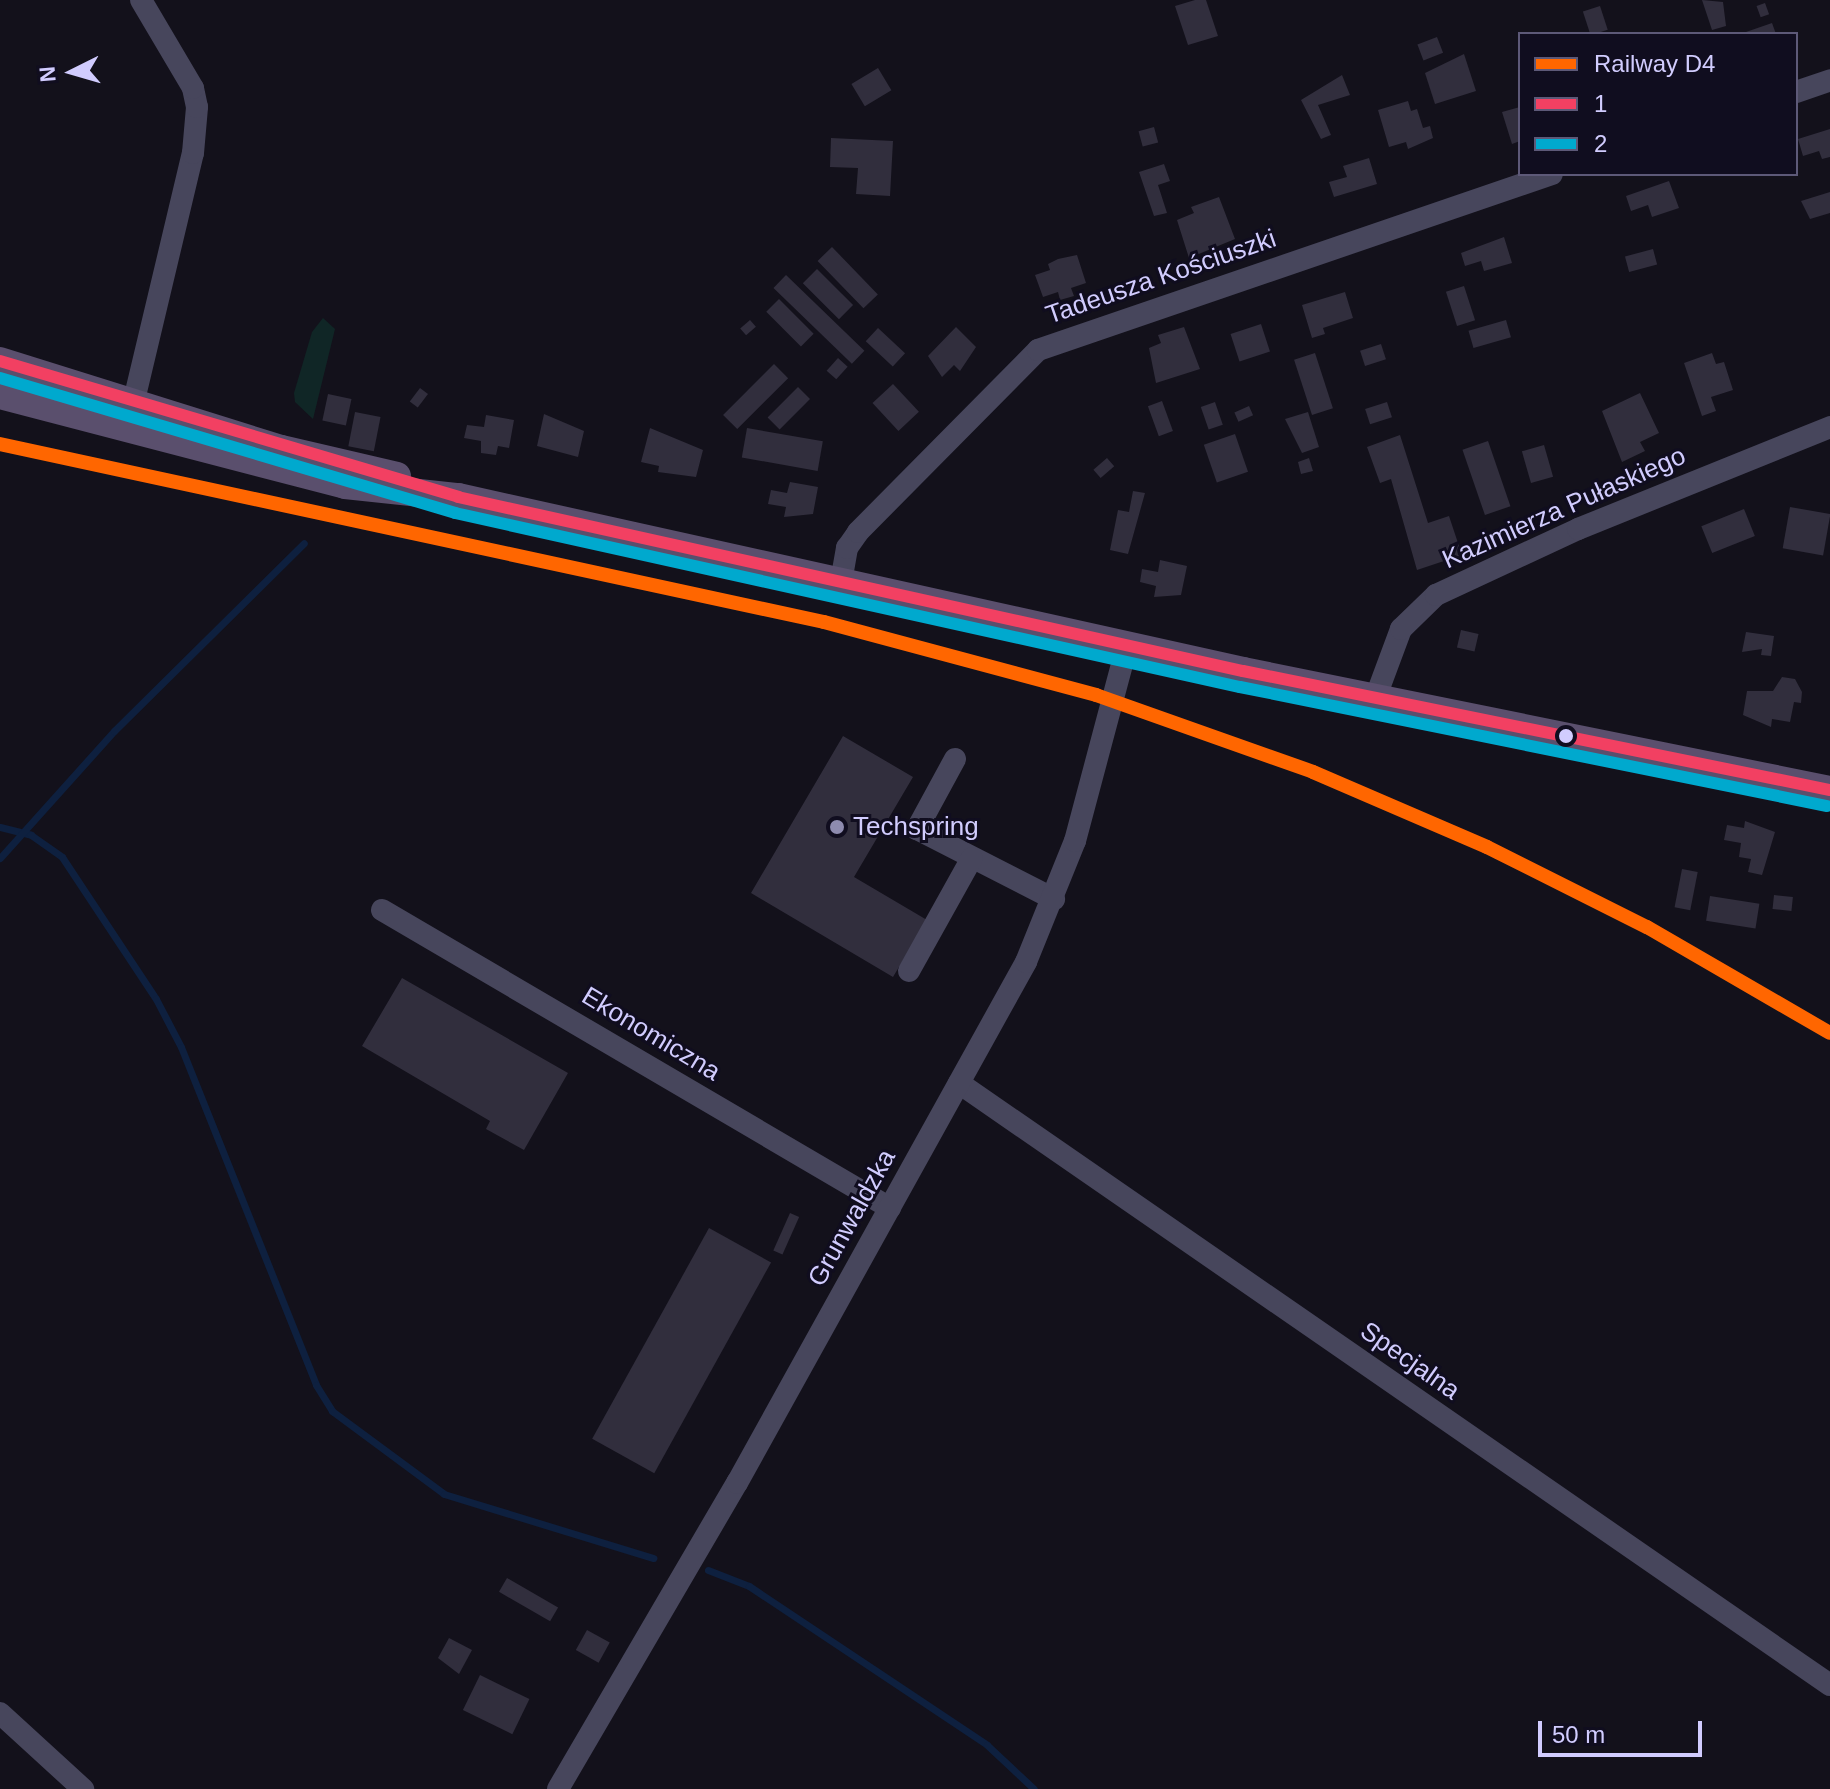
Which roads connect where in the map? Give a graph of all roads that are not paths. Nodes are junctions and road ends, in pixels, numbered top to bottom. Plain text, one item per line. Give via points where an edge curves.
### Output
1 (141, 0) edge
2 (1830, 80) edge
3 (1798, 91) edge
4 (1546, 176) edge
5 (0, 361) edge
6 (0, 395) edge
7 (131, 414) junction
8 (1830, 427) edge
9 (841, 582) junction
10 (1127, 645) junction
11 (1375, 699) junction
12 (955, 759) dead end
13 (1830, 790) edge
14 (972, 858) junction
15 (1054, 899) junction
16 (382, 910) dead end
17 (909, 971) dead end
18 (959, 1083) junction
19 (890, 1208) junction
20 (1830, 1685) edge
21 (0, 1713) edge
22 (83, 1789) edge
23 (558, 1789) edge

1 - 7 street via 193,88 197,107 193,153
2 - 3 street
4 - 9 street, Tadeusza Kościuszki via 1038,350 858,532 847,548
5 - 7 main road
6 - 7 main road
7 - 9 main road via 458,497
8 - 11 street, Kazimierza Pułaskiego via 1578,529 1436,595 1401,629
9 - 10 main road
10 - 11 main road
10 - 15 street, Grunwaldzka via 1075,841
11 - 13 main road
12 - 14 street via 917,829
14 - 15 street
14 - 17 street
15 - 18 street, Grunwaldzka
16 - 19 street, Ekonomiczna
18 - 19 street, Grunwaldzka
18 - 20 street, Specjalna
19 - 23 street, Grunwaldzka
21 - 22 street

